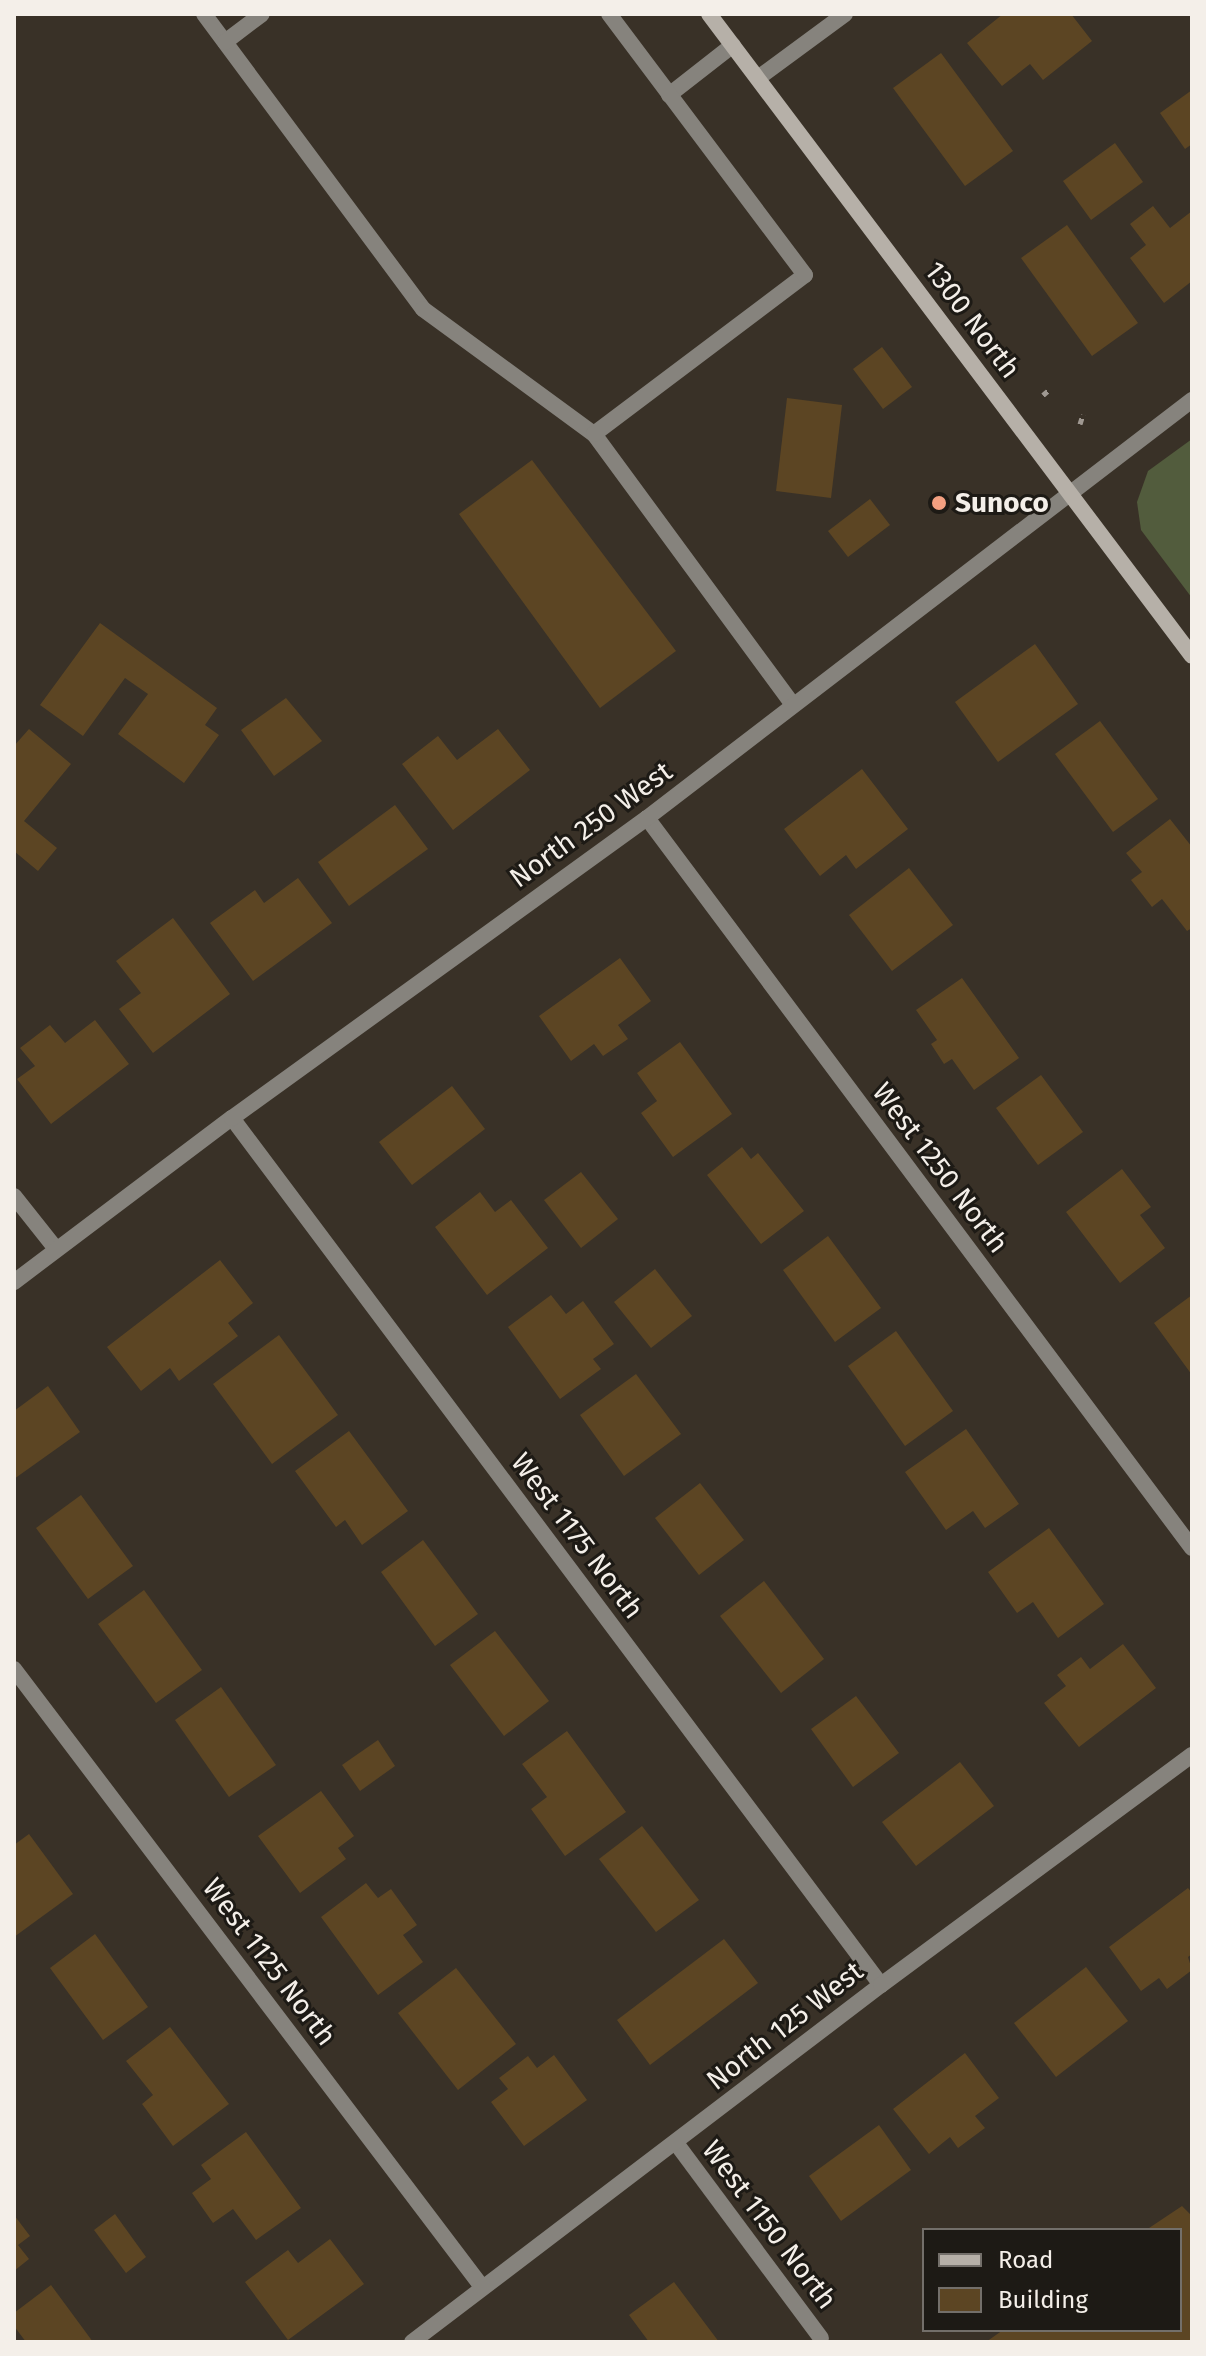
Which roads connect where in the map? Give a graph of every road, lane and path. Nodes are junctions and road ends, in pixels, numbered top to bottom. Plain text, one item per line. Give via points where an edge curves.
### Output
1 (204, 14) edge
2 (262, 14) edge
3 (609, 14) edge
4 (709, 14) edge
5 (845, 14) edge
6 (225, 42) junction
7 (733, 45) junction
8 (758, 78) junction
9 (669, 95) junction
10 (1050, 389) dead end
11 (1043, 395) dead end
12 (1192, 400) edge
13 (1083, 414) dead end
14 (1080, 424) dead end
15 (594, 434) junction
16 (1070, 494) junction
17 (1192, 656) edge
18 (793, 705) junction
19 (647, 818) junction
20 (232, 1118) junction
21 (14, 1196) edge
22 (56, 1249) junction
23 (14, 1282) edge
24 (1192, 1548) edge
25 (14, 1669) edge
26 (1192, 1755) edge
27 (881, 1985) junction
28 (676, 2143) junction
29 (482, 2287) junction
30 (821, 2338) dead end
31 (412, 2342) edge

1 - 6 street
2 - 6 street
3 - 9 street
4 - 7 street, 1300 North
5 - 8 street
6 - 15 street via 423,309
7 - 8 street, 1300 North
7 - 9 street
8 - 16 street, 1300 North
9 - 15 street via 805,275
10 - 11 path
12 - 16 street, North 250 West
13 - 14 path
15 - 18 street
16 - 17 street, 1300 North
16 - 18 street, North 250 West
18 - 19 street, North 250 West
19 - 20 street, North 250 West
19 - 24 street, West 1250 North
20 - 22 street, North 250 West
20 - 27 street, West 1175 North
21 - 22 street
22 - 23 street, North 250 West
25 - 29 street, West 1125 North
26 - 27 street, North 125 West
27 - 28 street, North 125 West
28 - 29 street, North 125 West
28 - 30 street, West 1150 North
29 - 31 street, North 125 West

